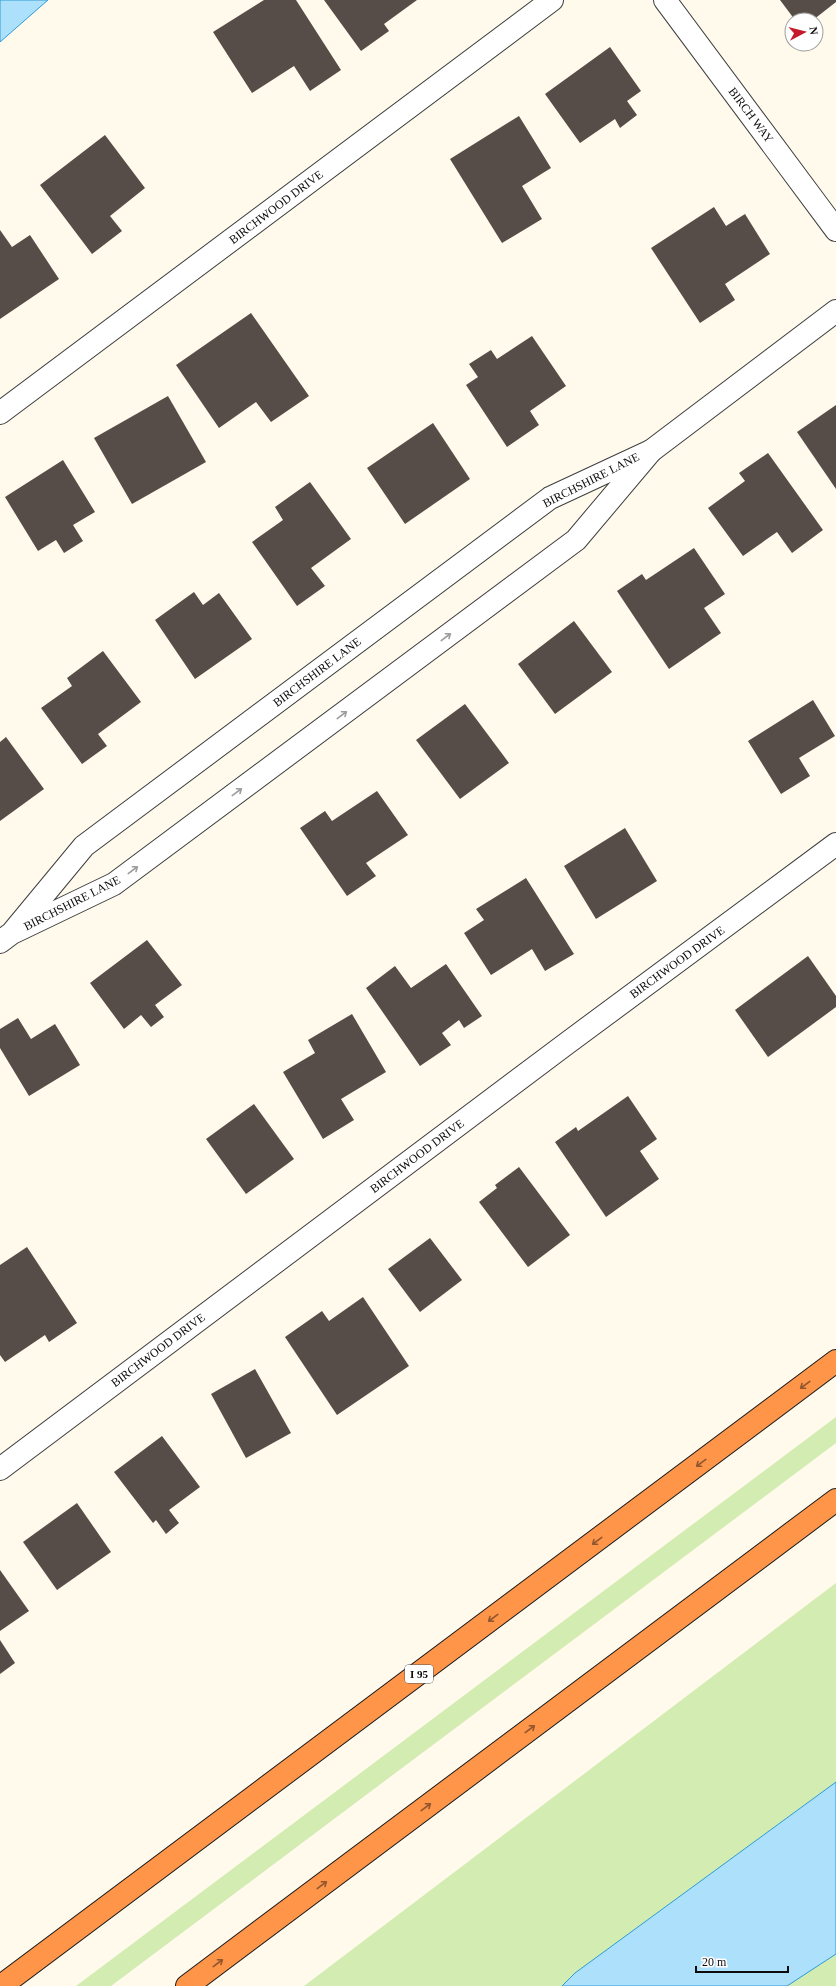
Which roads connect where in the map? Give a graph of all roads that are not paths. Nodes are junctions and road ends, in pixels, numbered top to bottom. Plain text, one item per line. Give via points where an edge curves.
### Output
1 (552, 0) edge
2 (665, 0) edge
3 (836, 230) edge
4 (836, 311) edge
5 (0, 413) edge
6 (651, 451) junction
7 (836, 844) edge
8 (6, 938) edge
9 (836, 1361) edge
10 (0, 1469) edge
11 (836, 1500) edge
12 (2, 1986) edge
13 (187, 1986) edge

1 - 5 street, BIRCHWOOD DRIVE
2 - 3 street, BIRCH WAY
4 - 6 street, BIRCHSHIRE LANE
8 -> 6 street, BIRCHSHIRE LANE via 114,884 576,540
6 - 8 street, BIRCHSHIRE LANE via 550,498 84,846
7 - 10 street, BIRCHWOOD DRIVE
9 -> 12 highway, I 95
13 -> 11 highway

